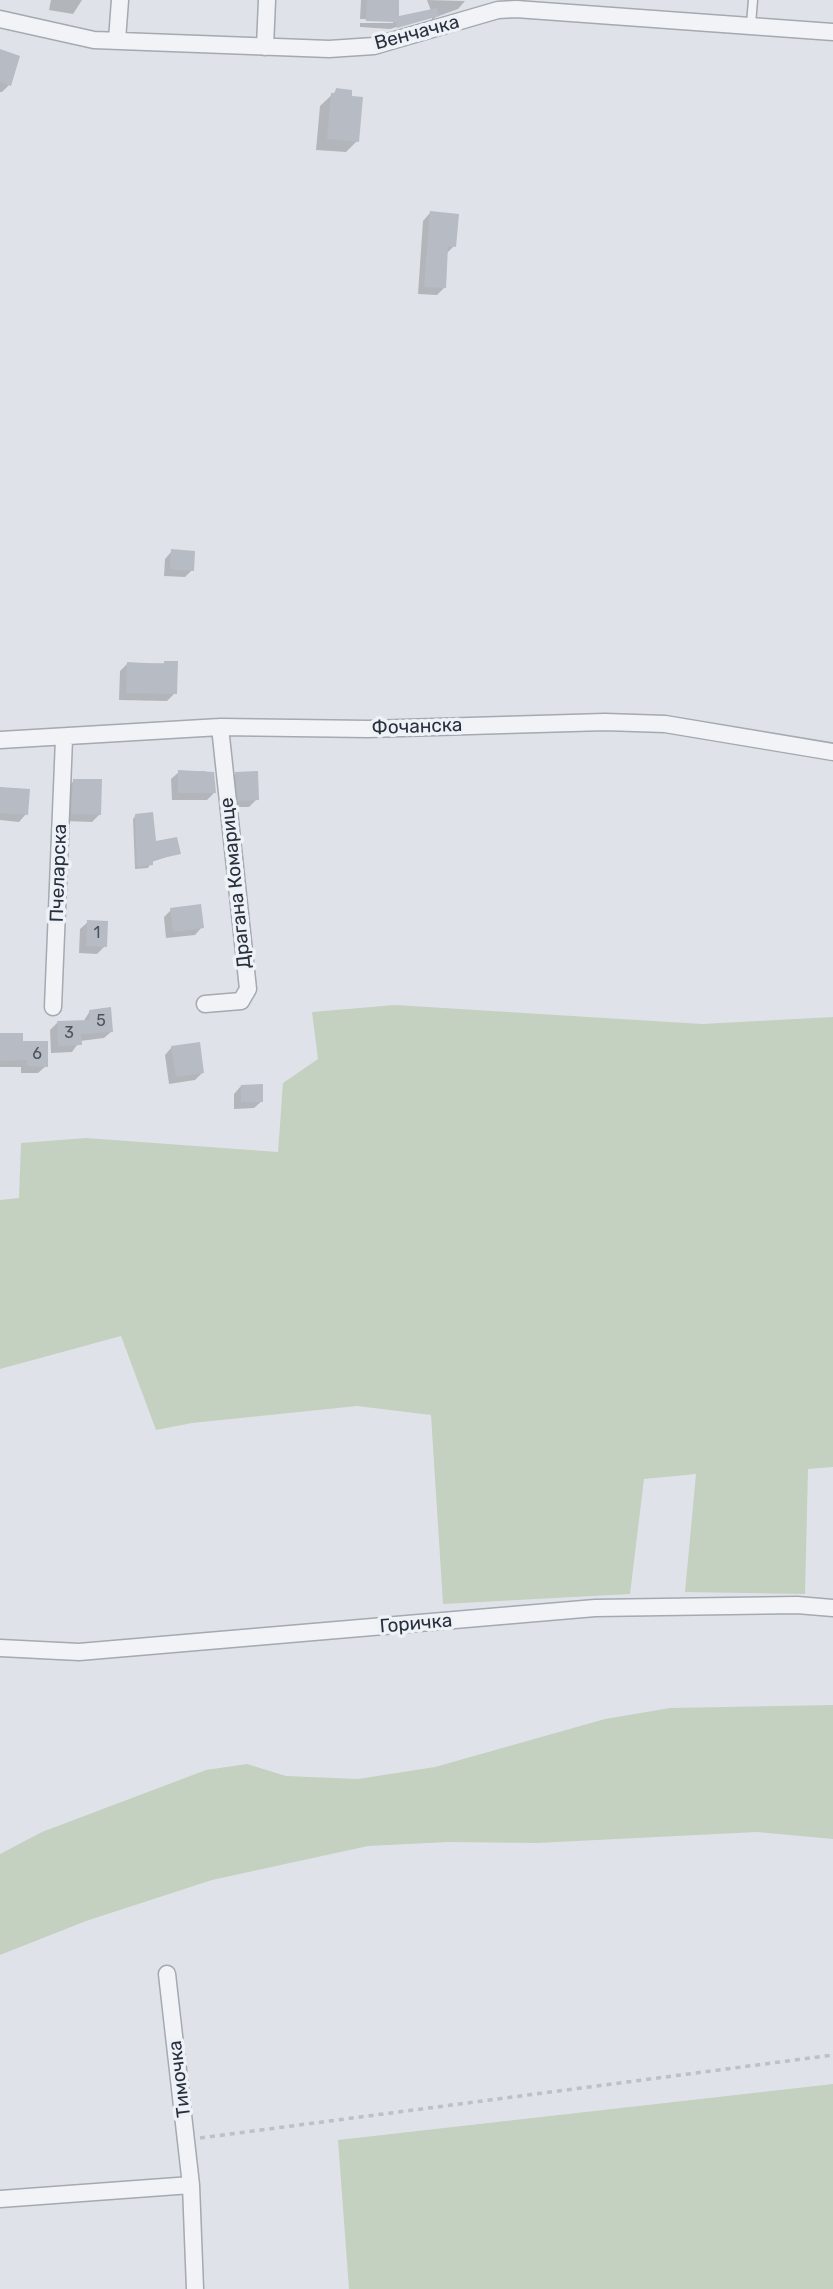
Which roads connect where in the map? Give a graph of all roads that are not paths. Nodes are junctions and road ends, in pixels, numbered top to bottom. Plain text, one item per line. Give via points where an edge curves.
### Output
1 (120, 0) edge
2 (267, 0) edge
3 (753, 0) edge
4 (0, 19) edge
5 (751, 24) junction
6 (833, 32) edge
7 (117, 40) junction
8 (265, 47) junction
9 (220, 727) junction
10 (64, 739) junction
11 (0, 740) edge
12 (833, 752) edge
13 (205, 1004) dead end
14 (53, 1007) dead end
15 (833, 1608) edge
16 (0, 1648) edge
17 (167, 1974) dead end
18 (191, 2185) junction
19 (0, 2199) edge
20 (195, 2289) edge

1 - 7 street
2 - 8 street
3 - 5 lane
4 - 7 street, Венчачка via 82,38
5 - 6 street, Венчачка
5 - 8 street, Венчачка via 516,9 498,10 374,46
7 - 8 street, Венчачка
9 - 10 street, Фочанска
9 - 12 street, Фочанска via 368,729 617,722 664,724
9 - 13 street, Драгана Комарице via 248,989 241,1001
10 - 11 street, Фочанска
10 - 14 street, Пчеларска
15 - 16 street, Горичка via 595,1608 79,1652
17 - 18 street, Тимочка
18 - 19 street
18 - 20 street, Тимочка

